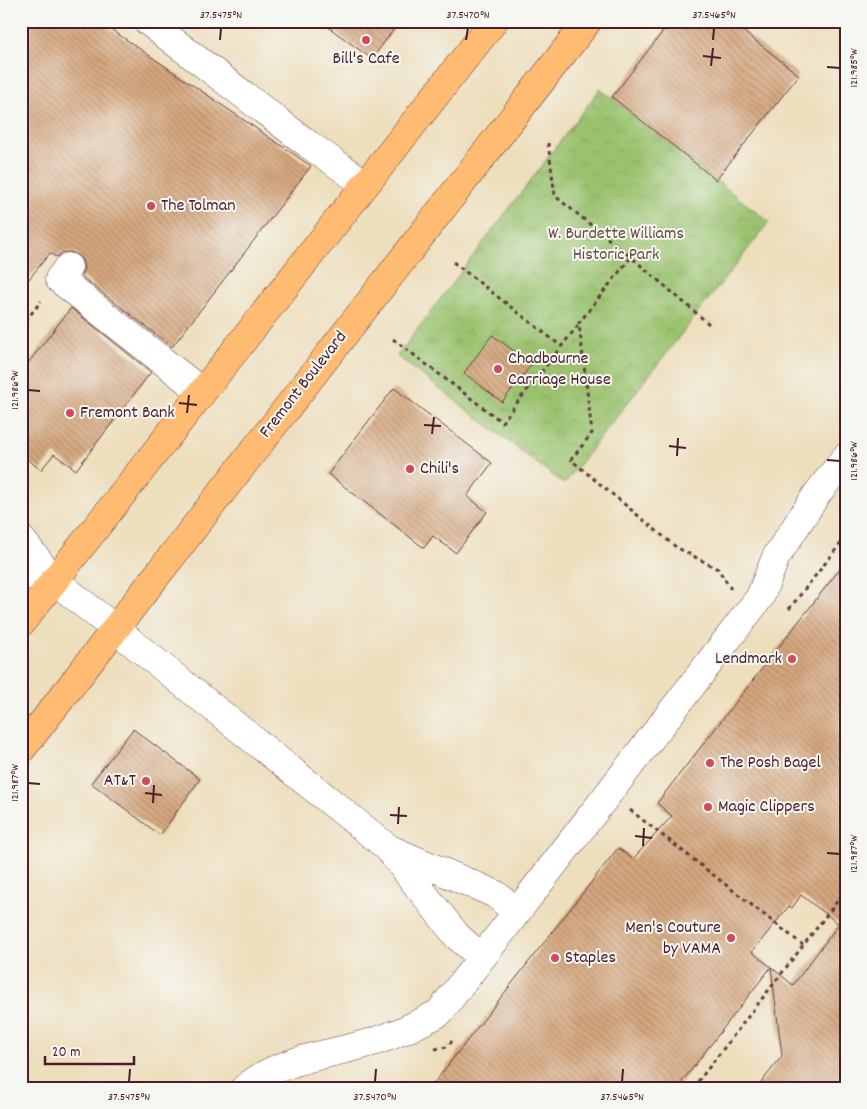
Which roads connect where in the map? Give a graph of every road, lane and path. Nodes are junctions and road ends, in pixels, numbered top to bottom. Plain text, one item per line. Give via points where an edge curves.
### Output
1 (494, 21) edge
2 (588, 21) edge
3 (829, 21) edge
4 (164, 26) edge
5 (846, 35) edge
6 (548, 143) dead end
7 (364, 184) junction
8 (631, 257) junction
9 (453, 262) dead end
10 (68, 267) dead end
11 (579, 324) junction
12 (709, 324) dead end
13 (393, 339) dead end
14 (561, 346) junction
15 (202, 392) junction
16 (846, 457) edge
17 (846, 537) edge
18 (21, 539) edge
19 (21, 573) edge
20 (54, 580) junction
21 (760, 597) junction
22 (21, 623) edge
23 (115, 629) junction
24 (21, 750) edge
25 (608, 792) junction
26 (388, 848) junction
27 (846, 890) edge
28 (516, 911) junction
29 (803, 945) junction
30 (481, 957) junction
31 (245, 1088) edge
32 (693, 1088) edge

1 - 7 main road
2 - 23 main road, Fremont Boulevard
3 - 5 path
4 - 7 street via 277,131 314,149
6 - 8 path via 555,196
7 - 15 main road
8 - 11 path
8 - 12 path
9 - 14 path
10 - 15 street via 59,279
11 - 14 path
11 - 21 path via 592,434 571,460 670,542 718,569 732,590
13 - 14 path via 502,422
15 - 20 main road
16 - 21 street via 817,494 776,557
17 - 21 path via 788,609
18 - 20 street
19 - 20 street
20 - 22 main road
20 - 23 street
21 - 25 street
23 - 24 main road, Fremont Boulevard
23 - 26 street
25 - 28 street via 575,839
25 - 29 path
26 - 28 street via 495,894
26 - 30 street via 457,936
27 - 29 path
28 - 30 street
29 - 32 path
30 - 31 street via 439,1013 390,1037 279,1068 256,1078

